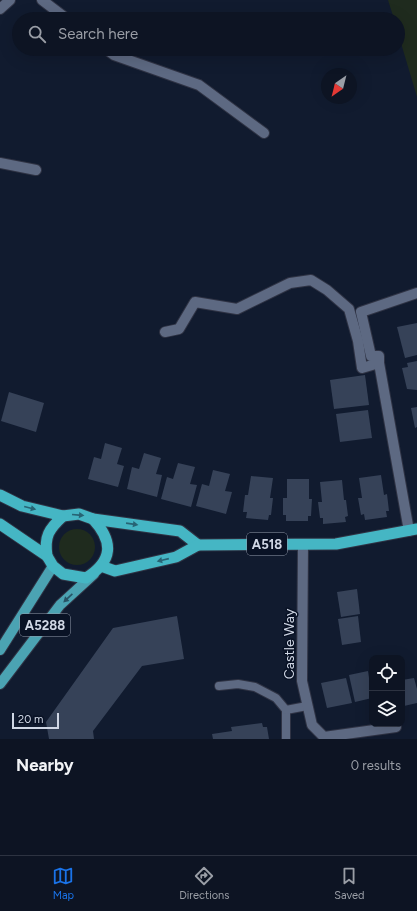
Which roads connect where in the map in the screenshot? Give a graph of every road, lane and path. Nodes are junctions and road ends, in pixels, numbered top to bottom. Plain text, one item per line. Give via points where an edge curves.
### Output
1 (10, 0) edge
2 (42, 0) edge
3 (0, 9) edge
4 (58, 12) edge
5 (117, 56) edge
6 (264, 133) dead end
7 (0, 164) edge
8 (36, 170) dead end
9 (417, 293) edge
10 (165, 332) dead end
11 (379, 360) junction
12 (0, 495) edge
13 (63, 516) junction
14 (93, 519) junction
15 (0, 524) edge
16 (413, 530) edge
17 (198, 544) junction
18 (303, 544) junction
19 (47, 556) junction
20 (53, 566) junction
21 (99, 569) junction
22 (0, 650) edge
23 (0, 684) edge
24 (219, 686) dead end
25 (307, 706) junction
26 (286, 710) junction
27 (396, 727) dead end
28 (324, 738) edge
29 (286, 739) edge

1 - 3 street
2 - 4 street
5 - 6 street via 199,85
7 - 8 street
9 - 11 street via 361,312 371,356
10 - 11 street via 180,329 195,302 237,309 290,283 311,280 327,290 349,310 358,341 362,368
11 - 16 street
12 -> 13 highway via 22,506
13 -> 14 highway via 80,514
13 - 19 highway via 48,533 45,544
14 -> 17 highway via 180,531
14 - 21 highway via 104,530 108,542 108,550
15 - 19 highway
16 - 18 highway, A518 via 336,544
17 - 18 highway, A518
17 -> 21 highway via 176,557 115,571
18 - 25 street, Castle Way via 302,681
19 - 20 highway
20 - 21 highway via 63,574 86,578
20 - 22 main road, A5288
21 -> 23 main road, A5288 via 60,605
24 - 26 lane via 238,684 255,687 276,698
25 - 26 lane
25 - 28 street, Castle Way via 312,725
26 - 29 lane
27 - 28 street, Castle Way

